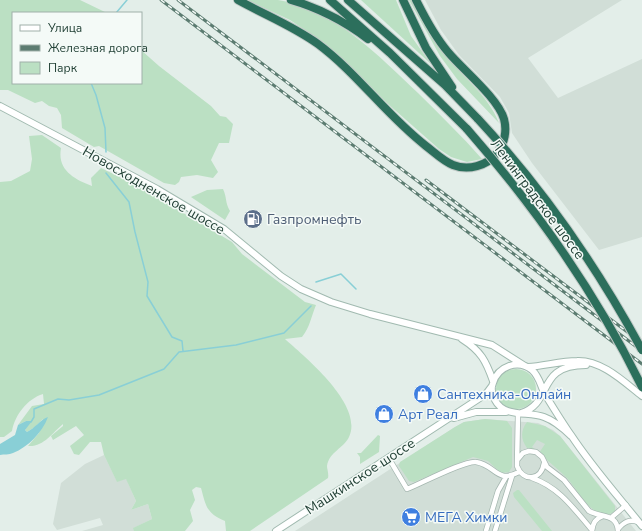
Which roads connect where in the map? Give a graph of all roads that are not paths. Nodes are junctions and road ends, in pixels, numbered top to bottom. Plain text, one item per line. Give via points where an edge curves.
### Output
1 (238, 0) edge
2 (290, 0) edge
3 (330, 0) edge
4 (348, 0) edge
5 (403, 0) edge
6 (416, 0) edge
7 (406, 70) junction
8 (465, 105) junction
9 (0, 106) edge
10 (459, 337) junction
11 (642, 350) edge
12 (527, 367) junction
13 (602, 367) junction
14 (493, 384) junction
15 (540, 384) junction
16 (642, 387) edge
17 (544, 391) junction
18 (642, 396) edge
19 (539, 398) junction
20 (510, 412) junction
21 (518, 413) junction
22 (445, 421) junction
23 (571, 436) junction
24 (388, 457) junction
25 (518, 459) junction
26 (544, 463) junction
27 (519, 472) junction
28 (512, 476) junction
29 (506, 477) junction
30 (532, 478) junction
31 (626, 505) junction
32 (602, 516) junction
33 (612, 517) junction
34 (641, 524) edge
35 (486, 530) edge
36 (592, 530) edge
37 (618, 530) edge
38 (276, 531) edge
39 (495, 531) edge

1 - 6 highway via 298,30 319,45 406,131 448,162 465,167 482,164 497,153 503,143 505,131 502,114 496,104 447,51
2 - 7 highway via 313,7 342,22
3 - 7 highway, Ленинградское шоссе
4 - 8 highway, Ленинградское шоссе
5 - 8 highway via 426,48
7 - 16 highway, Ленинградское шоссе, bridge via 467,129 520,191 572,264 602,312
8 - 11 highway, Ленинградское шоссе, bridge via 512,155 570,230 618,306
9 - 10 main road, Новосходненское шоссе via 157,189 218,225 301,289 332,302
10 - 12 main road, Новосходненское шоссе via 492,344
10 - 14 main road, Новосходненское шоссе via 486,361
12 - 13 main road via 586,361
12 - 14 main road via 508,366 501,370
12 - 15 main road via 537,376
13 - 17 main road via 582,365 562,369 553,376
13 - 18 main road
14 - 20 main road via 496,402 502,409
14 - 22 main road, Машкинское шоссе via 486,394
15 - 17 main road
15 - 19 main road
17 - 19 main road
17 - 23 main road
19 - 21 main road via 531,409
20 - 21 main road
20 - 22 main road, Машкинское шоссе via 476,412
21 - 23 main road via 545,417 561,426
21 - 25 street
22 - 24 main road, Машкинское шоссе
23 - 31 main road
24 - 29 street via 408,489 472,462 488,465 499,476
24 - 38 main road, Машкинское шоссе
25 - 26 street via 529,451 536,452
25 - 27 street
26 - 30 street via 543,470
26 - 32 street via 561,477 589,511
27 - 28 street
27 - 30 street via 525,477
28 - 29 street
28 - 39 street
29 - 35 street via 498,491
30 - 36 street via 561,495
31 - 33 street
31 - 34 main road
32 - 33 street
32 - 36 street via 597,518
33 - 37 street via 617,523
34 - 37 street via 629,520

